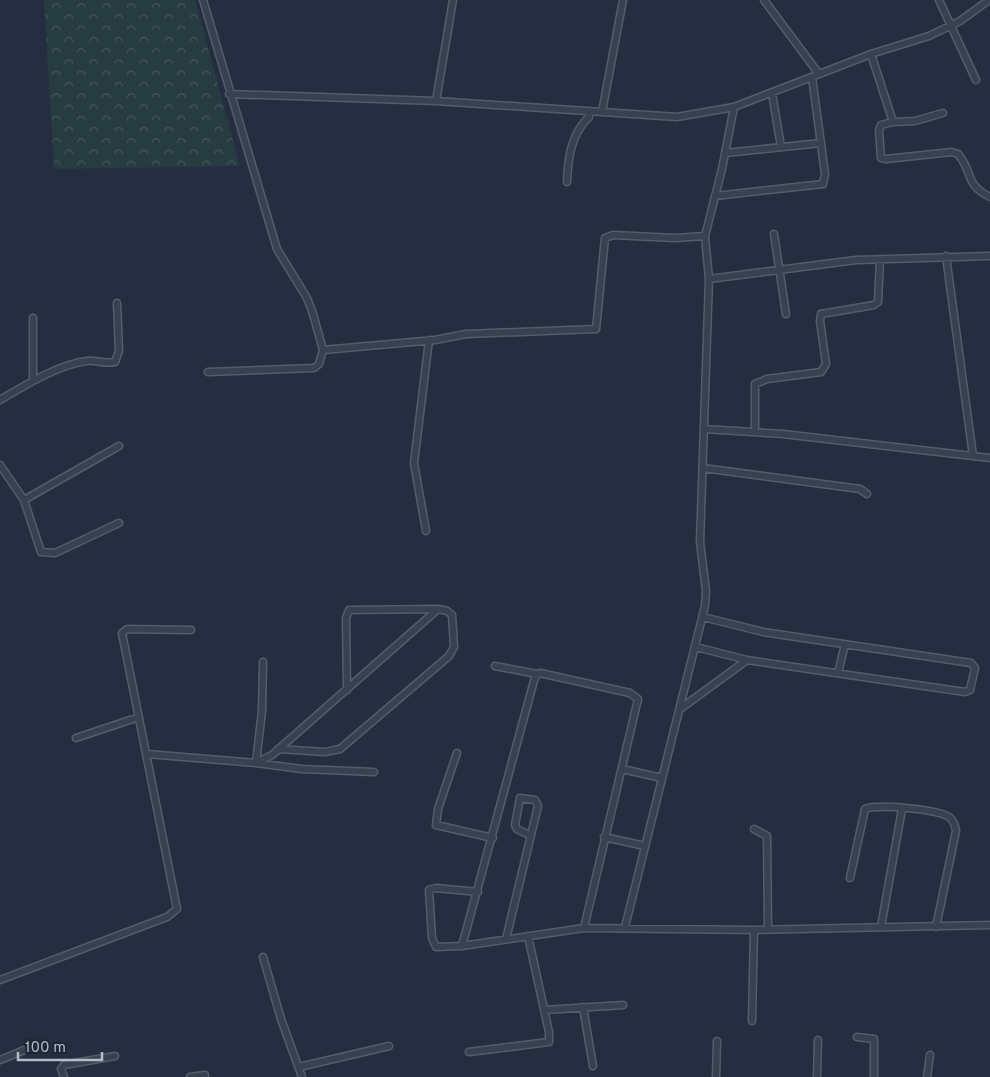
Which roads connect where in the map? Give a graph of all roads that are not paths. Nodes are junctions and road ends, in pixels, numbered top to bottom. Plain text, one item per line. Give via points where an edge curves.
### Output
1 (203, 0) edge
2 (453, 0) edge
3 (622, 0) edge
4 (764, 0) edge
5 (939, 0) edge
6 (990, 0) edge
7 (952, 25) junction
8 (871, 54) junction
9 (819, 74) junction
10 (812, 76) junction
11 (976, 80) dead end
12 (772, 93) junction
13 (229, 94) junction
14 (436, 101) junction
15 (734, 107) junction
16 (589, 111) junction
17 (602, 112) junction
18 (943, 113) dead end
19 (893, 122) junction
20 (821, 143) junction
21 (781, 147) junction
22 (725, 154) junction
23 (567, 182) dead end
24 (715, 196) junction
25 (990, 197) edge
26 (774, 234) dead end
27 (705, 236) junction
28 (946, 256) junction
29 (990, 256) edge
30 (880, 259) junction
31 (781, 270) junction
32 (709, 279) junction
33 (117, 303) dead end
34 (786, 314) dead end
35 (33, 318) dead end
36 (429, 340) junction
37 (323, 350) junction
38 (208, 372) dead end
39 (33, 381) junction
40 (0, 400) edge
41 (704, 429) junction
42 (755, 432) junction
43 (118, 446) dead end
44 (973, 456) junction
45 (990, 458) edge
46 (0, 465) edge
47 (703, 468) junction
48 (867, 494) dead end
49 (24, 500) junction
50 (119, 523) dead end
51 (426, 532) dead end
52 (438, 609) junction
53 (703, 617) junction
54 (191, 630) dead end
55 (845, 644) junction
56 (696, 647) junction
57 (747, 660) junction
58 (262, 662) dead end
59 (495, 666) dead end
60 (838, 673) junction
61 (537, 674) junction
62 (347, 690) junction
63 (680, 709) junction
64 (138, 717) junction
65 (76, 738) dead end
66 (278, 749) junction
67 (457, 753) dead end
68 (147, 754) junction
69 (256, 763) junction
70 (622, 769) junction
71 (374, 772) dead end
72 (662, 778) junction
73 (902, 808) junction
74 (754, 829) dead end
75 (531, 836) junction
76 (604, 837) junction
77 (493, 838) junction
78 (645, 846) junction
79 (850, 878) dead end
80 (478, 892) junction
81 (990, 925) edge
82 (625, 927) junction
83 (882, 927) junction
84 (936, 927) junction
85 (584, 928) junction
86 (768, 929) junction
87 (754, 930) junction
88 (528, 936) junction
89 (506, 939) junction
90 (462, 946) junction
91 (264, 957) dead end
92 (0, 980) edge
93 (623, 1005) dead end
94 (583, 1007) junction
95 (544, 1010) junction
96 (752, 1021) dead end
97 (857, 1037) dead end
98 (818, 1040) dead end
99 (717, 1042) dead end
100 (34, 1046) dead end
101 (389, 1046) dead end
102 (469, 1052) dead end
103 (930, 1055) dead end
104 (115, 1056) dead end
105 (0, 1060) edge
106 (593, 1066) dead end
107 (298, 1067) junction
108 (205, 1075) dead end
109 (64, 1077) edge
110 (190, 1077) edge
111 (302, 1077) edge
112 (716, 1077) edge
113 (817, 1077) edge
114 (874, 1077) edge
115 (928, 1077) edge

1 - 13 street
2 - 14 street
3 - 17 street
4 - 9 street
5 - 7 street
6 - 7 street
7 - 8 street via 904,45
7 - 11 street
8 - 9 street
8 - 19 street
9 - 10 street
10 - 12 street
10 - 20 street
12 - 15 street
12 - 21 street
13 - 14 street
13 - 37 street via 277,249 307,298
14 - 16 street
15 - 17 street via 676,117
15 - 22 street
16 - 17 street
16 - 23 street via 589,117 580,126 573,143 567,165
18 - 19 street via 915,121
19 - 25 street via 881,125 879,130 881,158 958,154 969,172 971,184
20 - 21 street
20 - 24 street via 823,184
21 - 22 street
22 - 24 street
24 - 27 street
26 - 31 street
27 - 32 street
27 - 36 street via 613,235 605,238 597,327 594,330 466,334
28 - 29 street
28 - 30 street
28 - 44 street
30 - 31 street
30 - 42 street via 878,302 821,314 825,369 755,384
31 - 32 street
31 - 34 street
32 - 41 street
33 - 39 street via 119,351 113,363 85,361
35 - 39 street
36 - 37 street
36 - 51 street via 414,463
37 - 38 street via 319,364 314,368
39 - 40 street
41 - 42 street
41 - 47 street
42 - 44 street
43 - 49 street
44 - 45 street
46 - 49 street
47 - 48 street via 860,489
47 - 53 street via 700,542 706,591
49 - 50 street via 38,549 45,554 55,553
52 - 62 street
52 - 62 street via 349,610 346,618
52 - 66 street via 449,612 454,619 454,647 449,656 340,749 325,752
53 - 55 street via 762,632
53 - 56 street
54 - 64 street via 123,631
55 - 60 street
55 - 60 street via 971,663 976,668 970,690 965,692
56 - 57 street
56 - 63 street
57 - 60 street
57 - 63 street
58 - 69 street via 262,711
59 - 61 street
61 - 70 street via 544,673 637,697
61 - 77 street
62 - 66 street
63 - 72 street
64 - 65 street
64 - 68 street
66 - 69 street
67 - 77 street via 438,809 436,825
68 - 69 street
68 - 92 street via 178,901 176,912
69 - 71 street
70 - 72 street
70 - 76 street
72 - 78 street
73 - 79 street via 865,809
73 - 83 street
73 - 84 street via 948,817 956,827
74 - 86 street via 767,836 768,842
75 - 75 street via 538,802 520,798 514,826
75 - 89 street
76 - 78 street
76 - 85 street
77 - 80 street
78 - 82 street
80 - 90 street
80 - 90 street via 436,888 428,892 435,945
81 - 84 street
82 - 85 street
82 - 87 street
83 - 84 street
83 - 86 street
85 - 88 street
86 - 87 street
87 - 96 street
88 - 89 street
88 - 95 street
89 - 90 street
91 - 107 street
93 - 94 street
94 - 95 street
94 - 106 street
95 - 102 street via 550,1035 548,1042
97 - 114 street via 874,1039
98 - 113 street
99 - 112 street
100 - 105 street
101 - 107 street
103 - 115 street
104 - 109 street via 64,1065 61,1069
107 - 111 street
108 - 110 street

